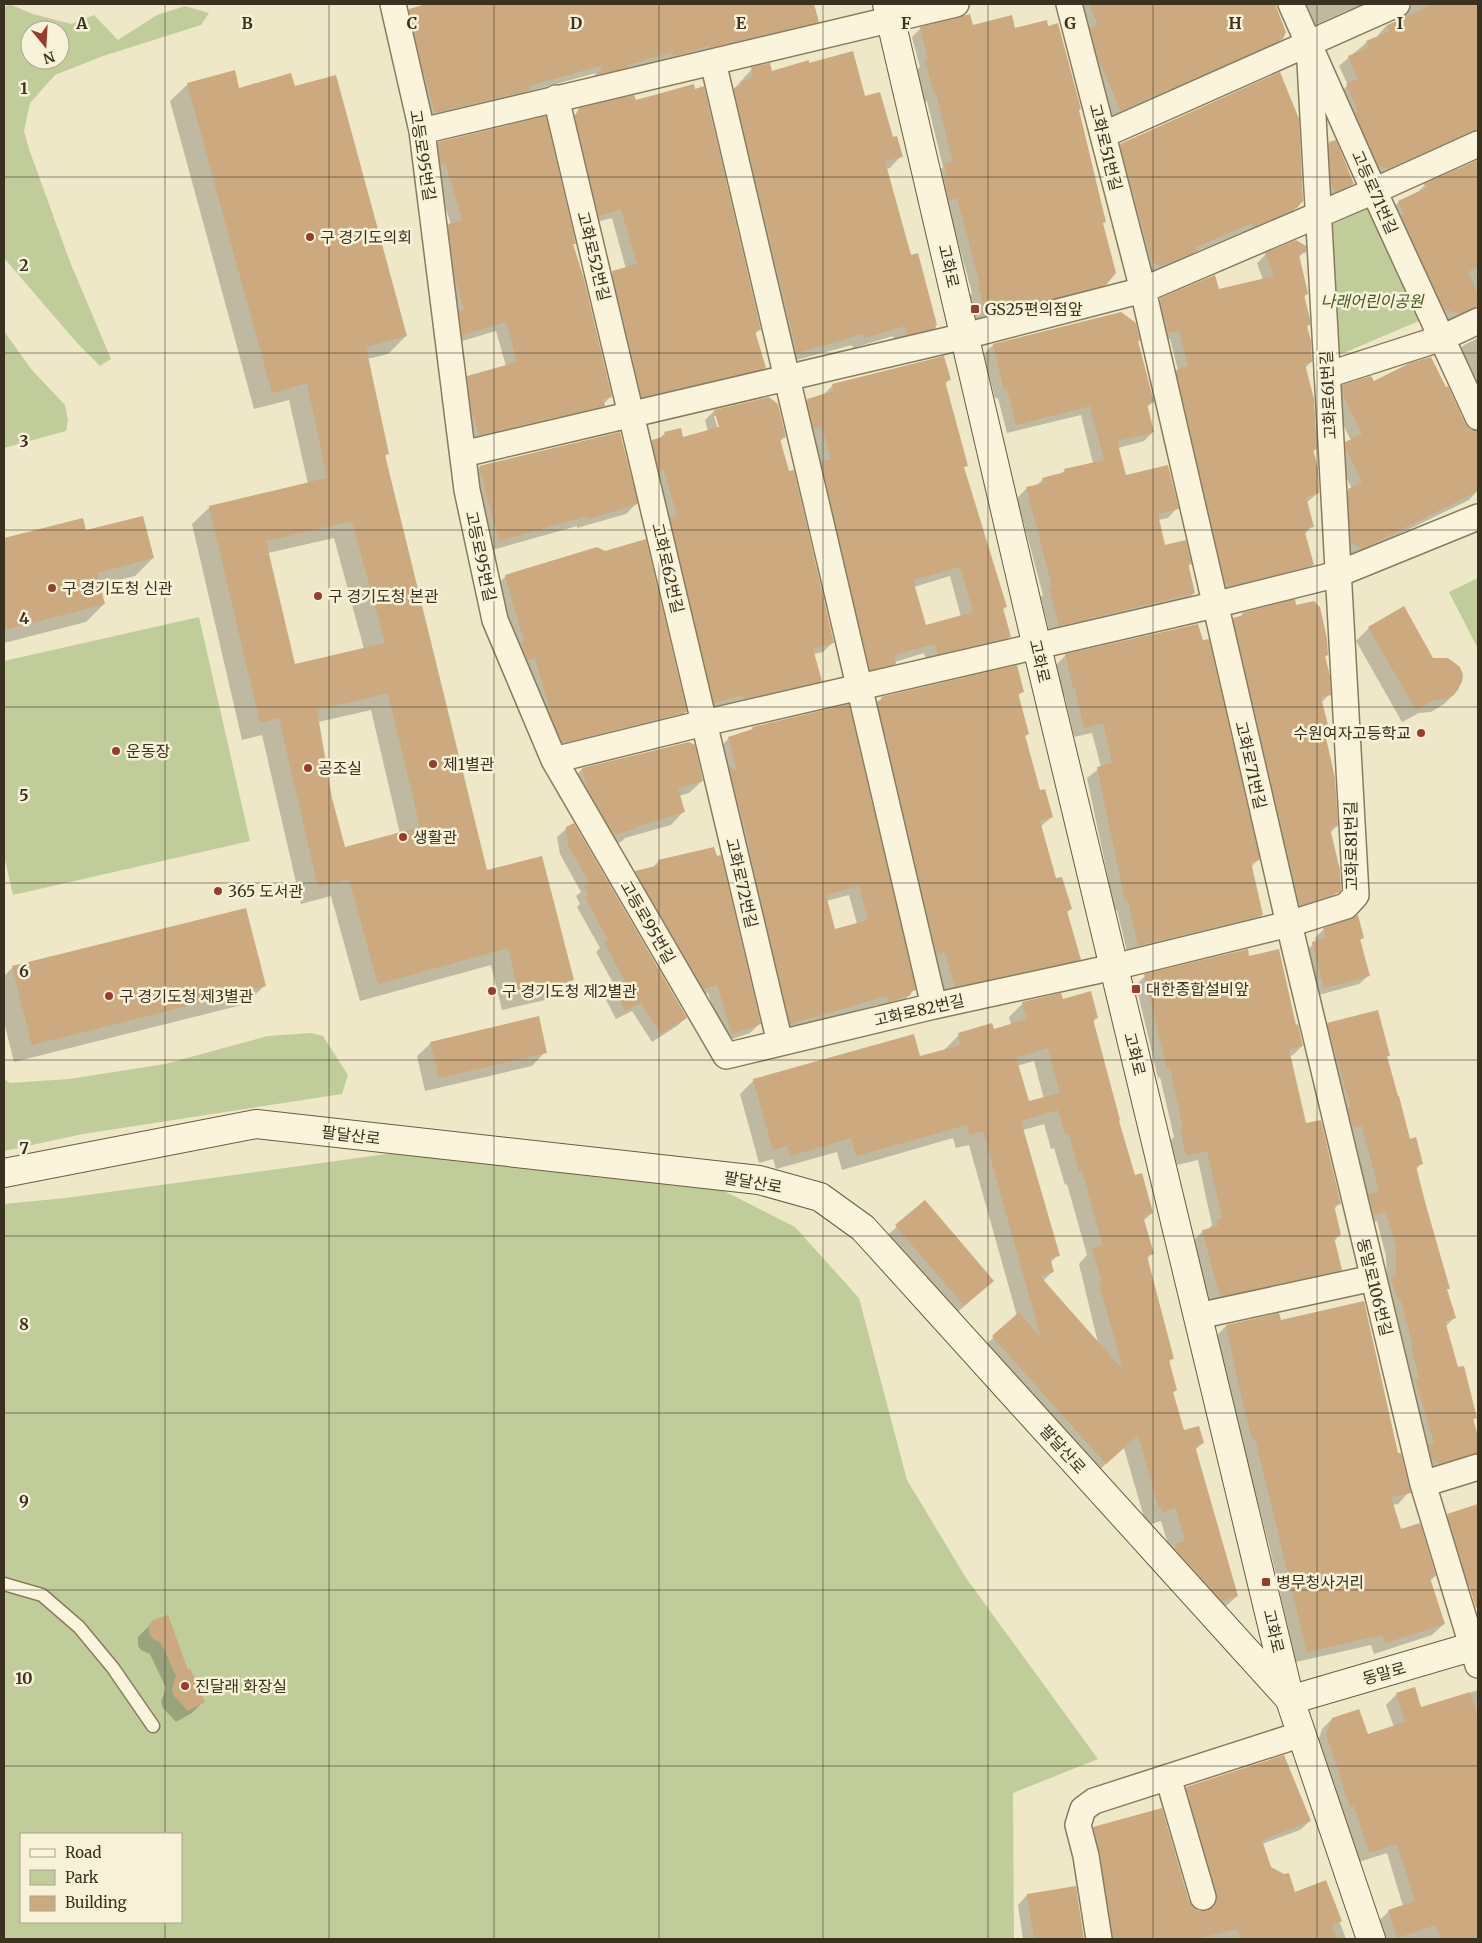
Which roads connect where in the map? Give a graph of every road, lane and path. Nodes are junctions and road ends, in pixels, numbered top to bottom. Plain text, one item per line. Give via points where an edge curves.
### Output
1 (393, 4) edge
2 (956, 4) edge
3 (1069, 4) edge
4 (1291, 4) edge
5 (1397, 4) edge
6 (889, 12) edge
7 (1309, 44) junction
8 (713, 62) junction
9 (556, 98) junction
10 (422, 130) junction
11 (1104, 135) junction
12 (1478, 144) edge
13 (1374, 192) junction
14 (1318, 216) junction
15 (1143, 290) junction
16 (1478, 321) edge
17 (965, 336) junction
18 (1442, 338) junction
19 (1327, 375) junction
20 (787, 378) junction
21 (632, 414) junction
22 (1478, 417) edge
23 (463, 454) junction
24 (1478, 516) edge
25 (1338, 574) junction
26 (1214, 605) junction
27 (1037, 647) junction
28 (860, 687) junction
29 (704, 723) junction
30 (554, 760) junction
31 (1289, 924) junction
32 (1114, 967) junction
33 (934, 1006) junction
34 (780, 1043) junction
35 (726, 1056) joint
36 (4, 1173) edge
37 (1373, 1278) junction
38 (1198, 1316) junction
39 (1478, 1467) edge
40 (1423, 1484) junction
41 (4, 1584) edge
42 (1476, 1652) edge
43 (1290, 1700) junction
44 (153, 1726) dead end
45 (1302, 1734) junction
46 (1168, 1777) junction
47 (1203, 1897) dead end
48 (1099, 1939) edge
49 (1371, 1939) edge

1 - 10 street, 고등로95번길
2 - 6 street
3 - 11 street, 고화로51번길
4 - 7 street, 고등로71번길
5 - 7 street
6 - 8 street
6 - 17 street, 고화로
7 - 11 street
7 - 13 street, 고등로71번길
7 - 14 street, 고화로61번길
8 - 9 street
8 - 20 street
9 - 10 street
9 - 21 street, 고화로52번길
10 - 23 street, 고등로95번길
11 - 15 street, 고화로51번길
12 - 13 street
13 - 14 street
13 - 18 street, 고등로71번길
14 - 15 street
14 - 19 street, 고화로61번길
15 - 17 street
15 - 26 street
16 - 18 street
17 - 20 street
17 - 27 street, 고화로
18 - 19 street
18 - 22 street, 고등로71번길
19 - 25 street, 고화로61번길
20 - 21 street
20 - 28 street
21 - 23 street
21 - 29 street, 고화로62번길
23 - 30 street, 고등로95번길 via 466,490 495,620
24 - 25 street
25 - 26 street
25 - 31 street, 고화로81번길 via 1356,895 1346,906
26 - 27 street
26 - 31 street, 고화로71번길
27 - 28 street
27 - 32 street, 고화로
28 - 29 street
28 - 33 street
29 - 30 street
29 - 34 street, 고화로72번길
30 - 35 street, 고등로95번길
31 - 32 street, 고화로81번길
31 - 37 street, 동말로106번길
32 - 33 street, 고화로82번길
32 - 38 street, 고화로
33 - 34 street, 고화로82번길
34 - 35 street, 고화로82번길
36 - 43 street, 팔달산로 via 256,1124 759,1180 820,1197 863,1228
37 - 38 street
37 - 40 street, 동말로106번길
38 - 43 street, 고화로
39 - 40 street
40 - 42 street, 동말로106번길
41 - 44 lane via 42,1595 79,1627 113,1668
42 - 43 street, 동말로
43 - 45 street, 고화로
45 - 46 street
45 - 49 street, 고화로
46 - 47 street
46 - 48 street via 1094,1801 1083,1809 1078,1825

